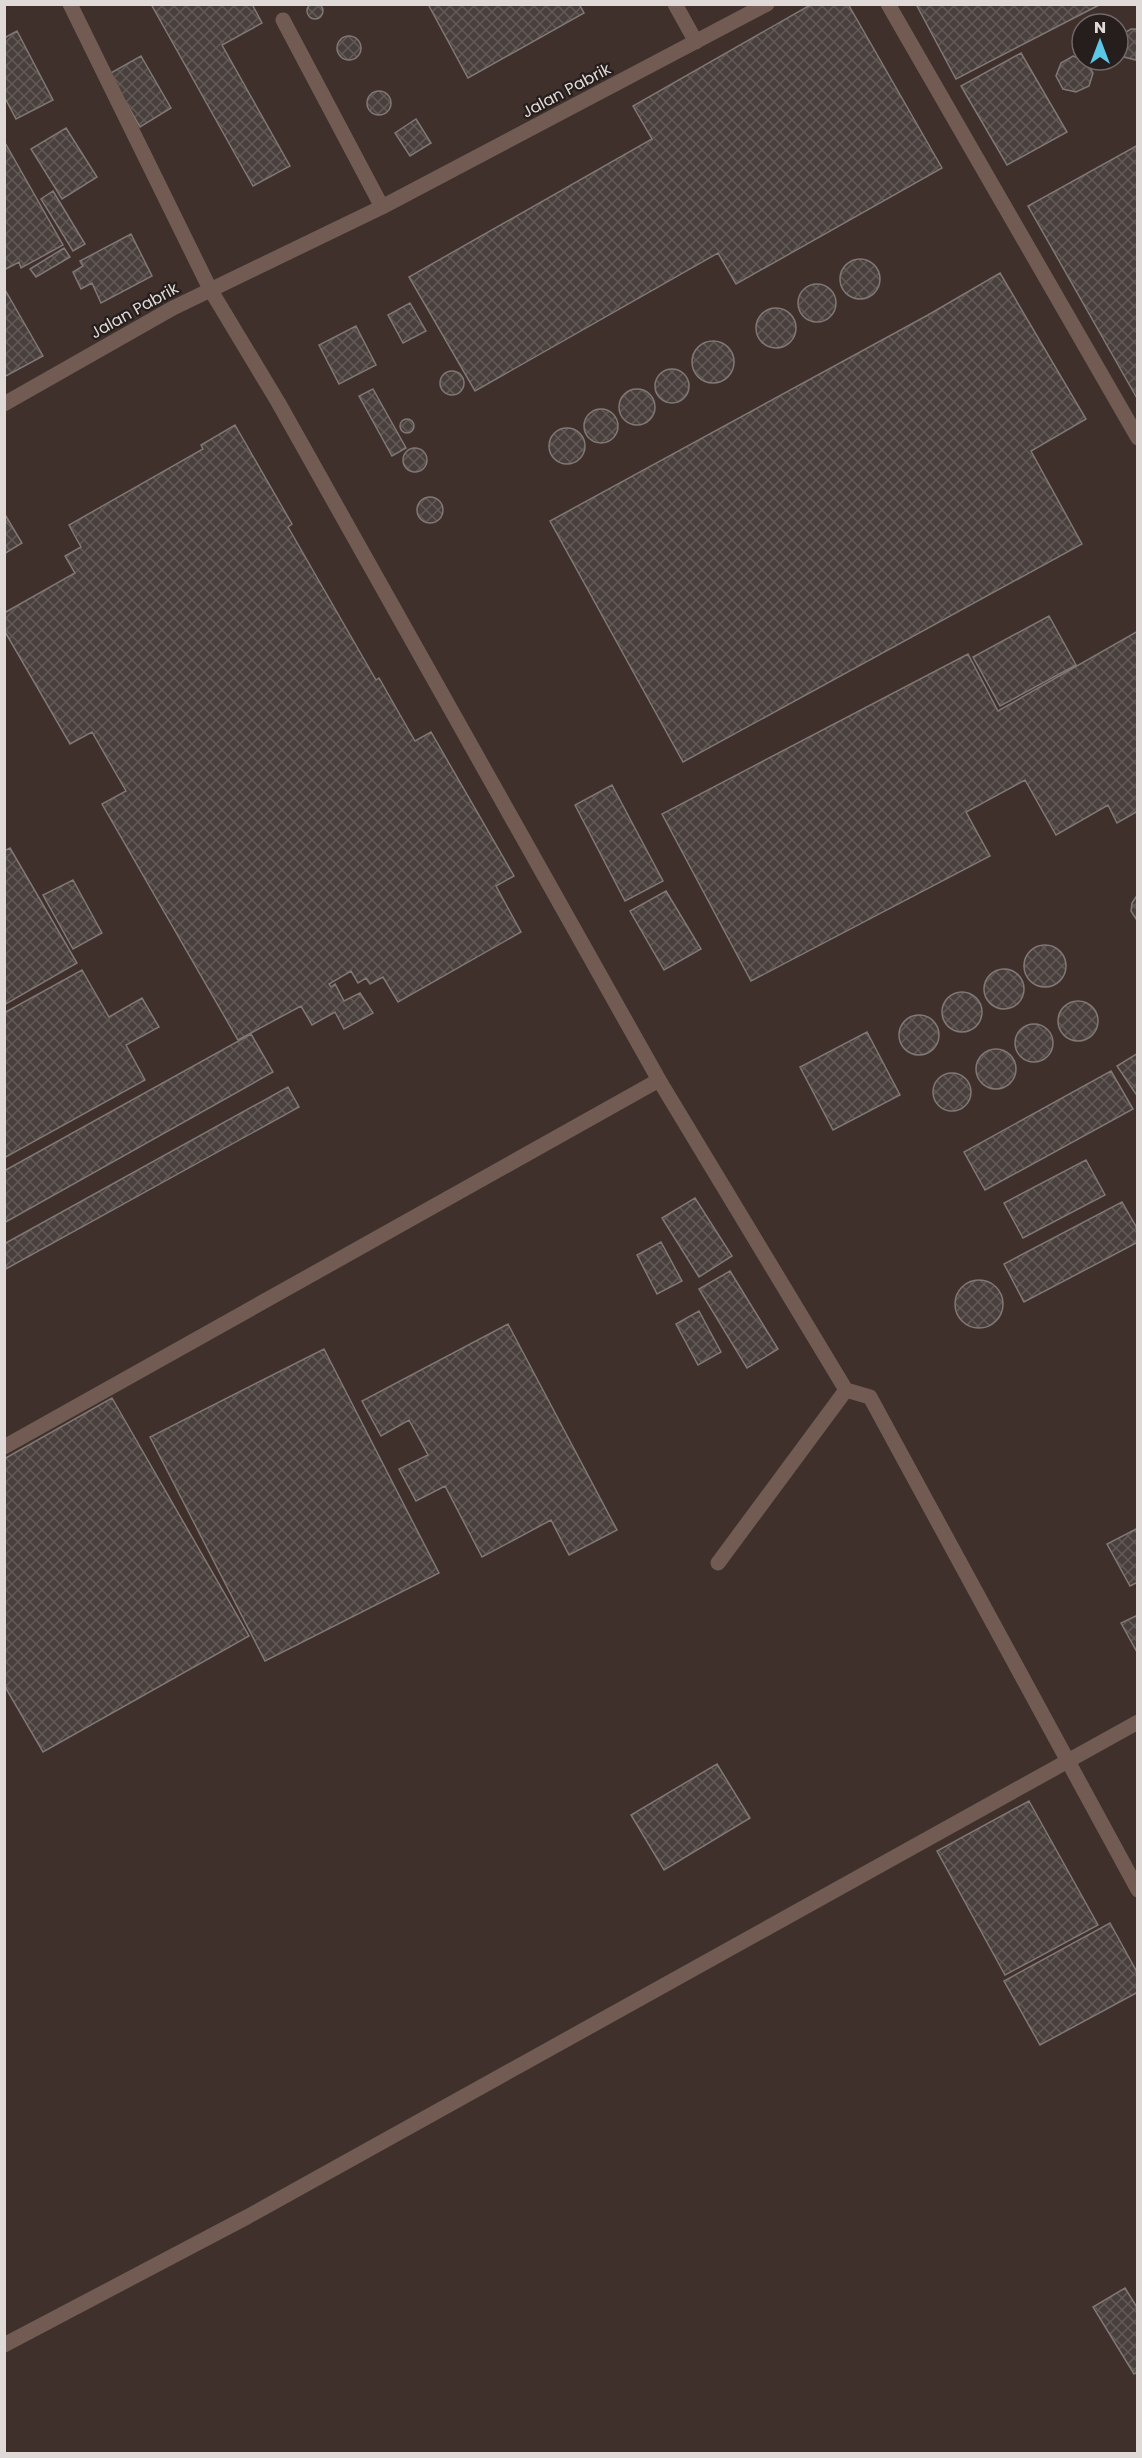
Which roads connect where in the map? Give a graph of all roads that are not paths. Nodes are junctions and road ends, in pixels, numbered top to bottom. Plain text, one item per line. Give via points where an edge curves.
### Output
1 (70, 4) edge
2 (675, 4) edge
3 (767, 4) edge
4 (888, 4) edge
5 (283, 20) dead end
6 (696, 42) junction
7 (382, 207) junction
8 (210, 289) junction
9 (4, 404) edge
10 (1137, 438) edge
11 (659, 1080) junction
12 (846, 1390) junction
13 (4, 1447) edge
14 (718, 1563) dead end
15 (1137, 1722) edge
16 (1069, 1762) junction
17 (1137, 1890) edge
18 (4, 2346) edge

1 - 8 lane
2 - 6 lane
3 - 6 lane, Jalan Pabrik
4 - 10 lane
5 - 7 lane
6 - 7 lane, Jalan Pabrik
7 - 8 lane, Jalan Pabrik
8 - 9 lane, Jalan Pabrik
8 - 11 lane via 278,402
11 - 12 lane
11 - 13 lane
12 - 14 lane
12 - 16 lane via 870,1397
15 - 16 lane
16 - 17 lane
16 - 18 lane via 268,2205

